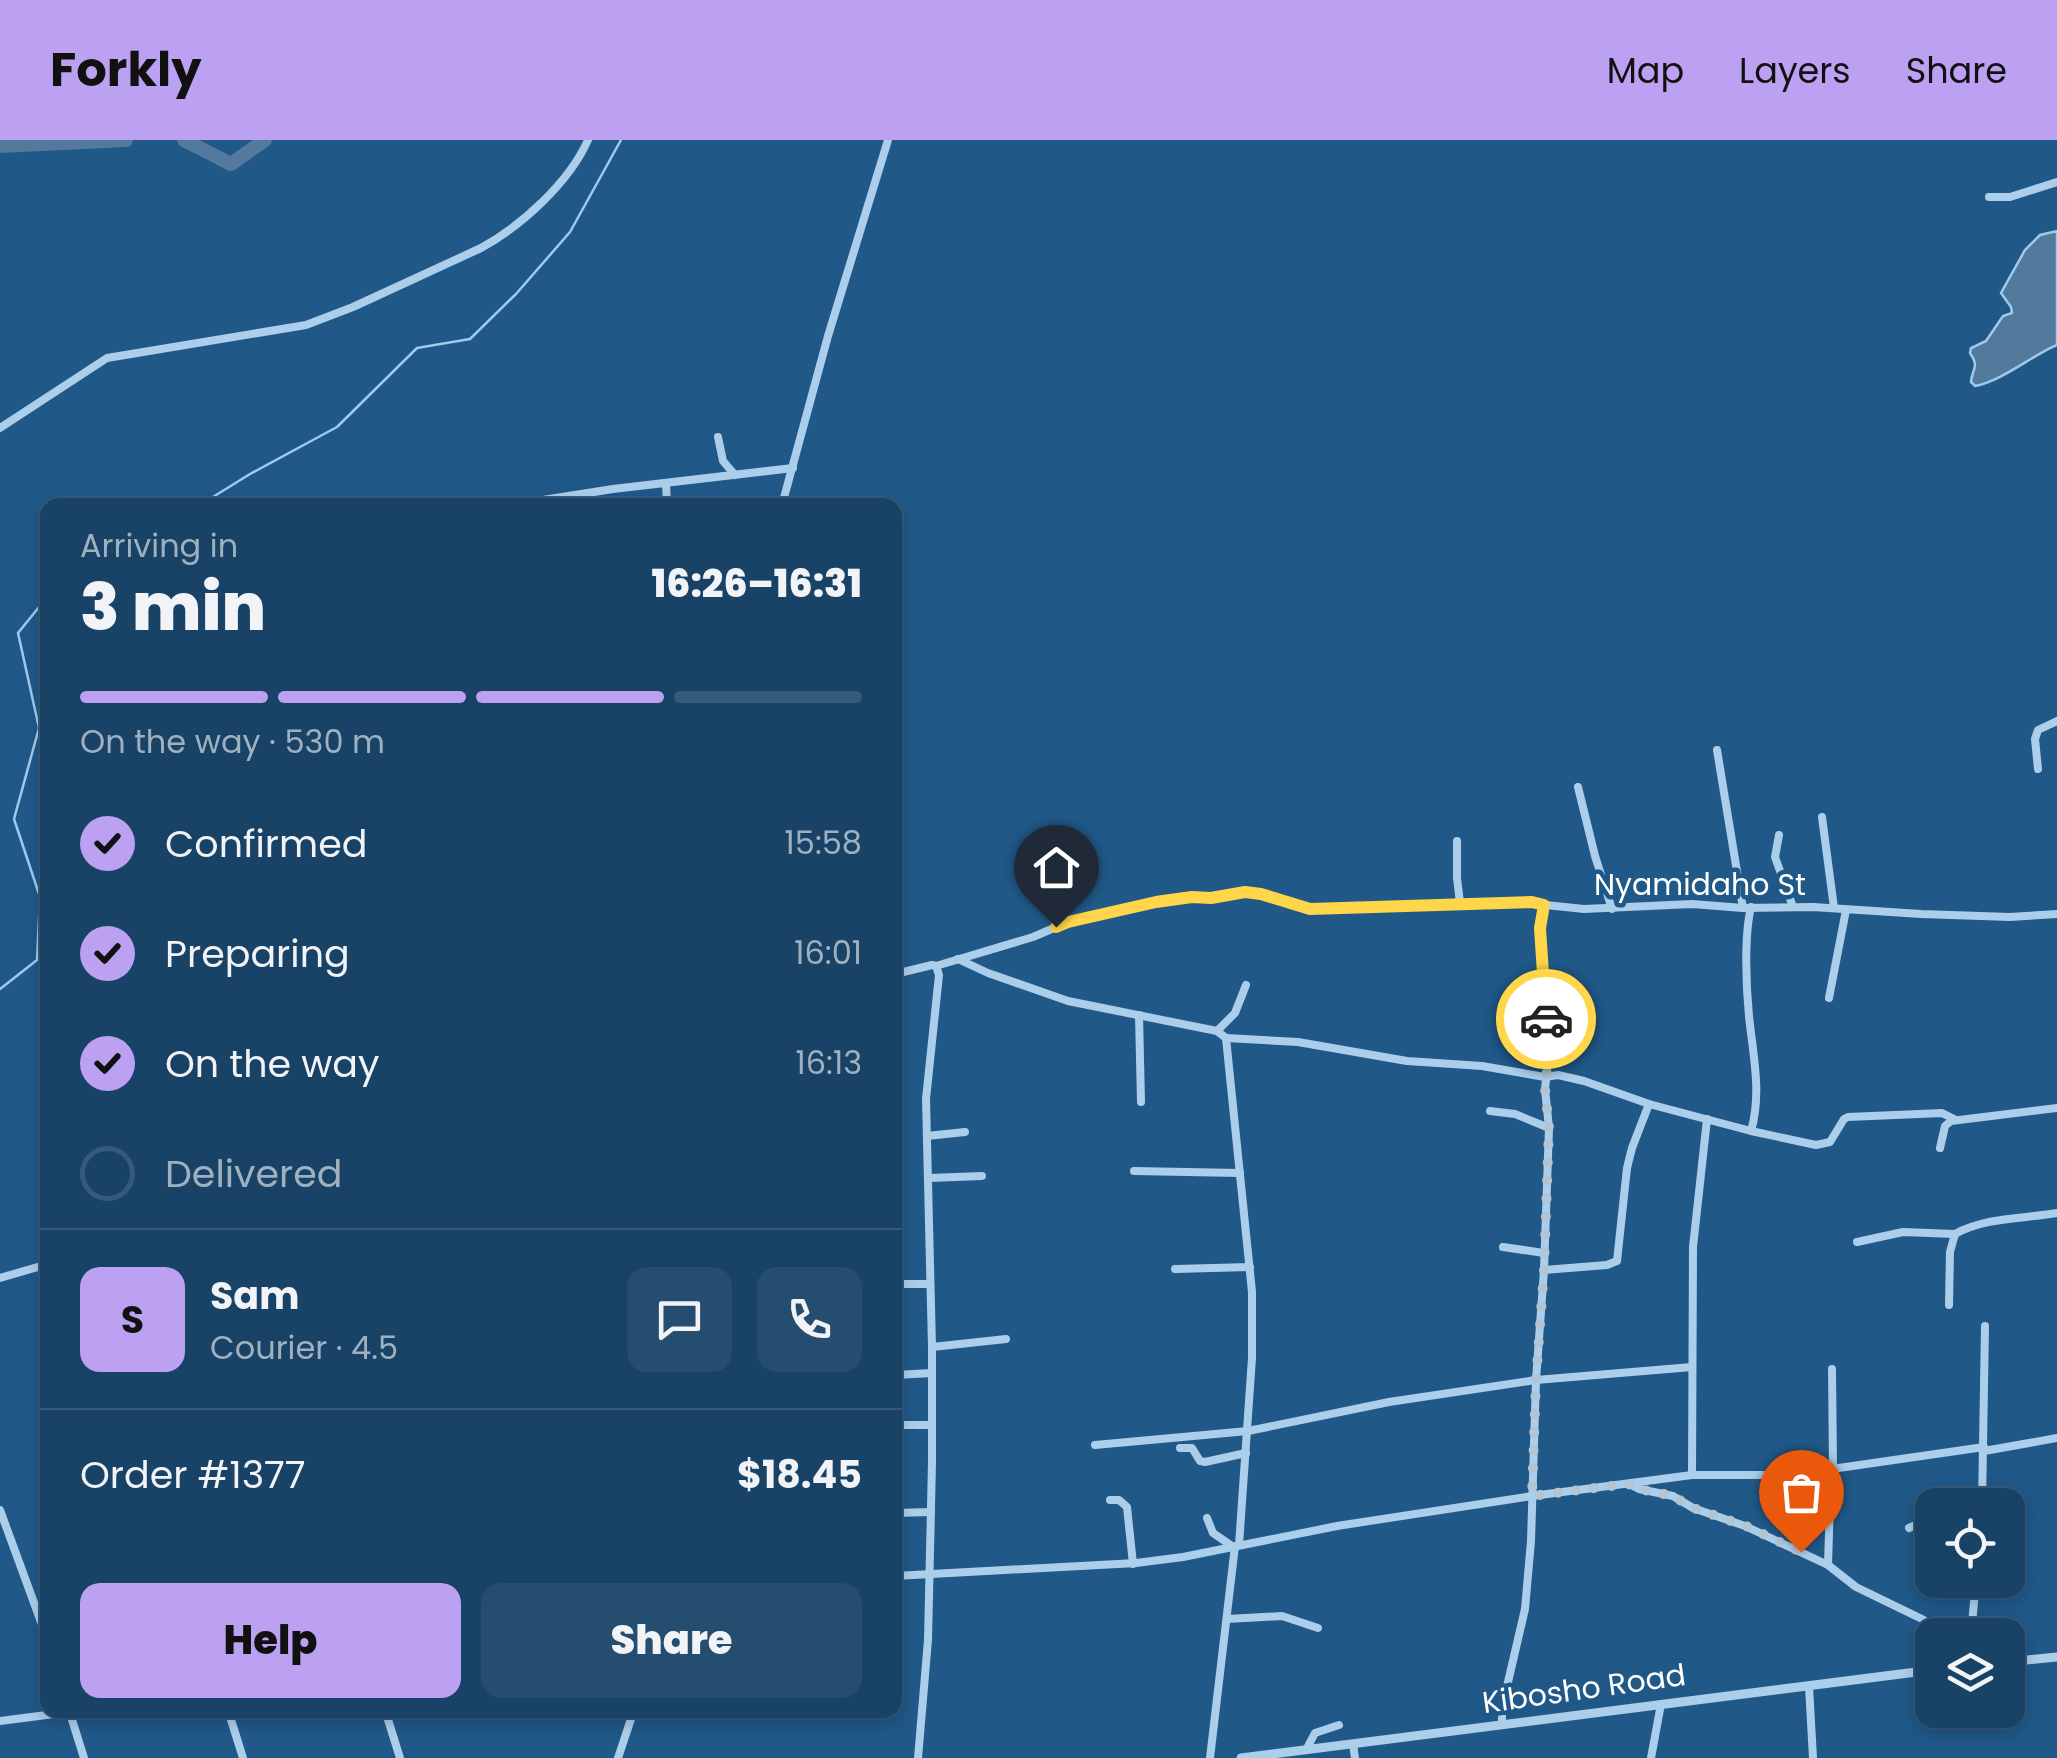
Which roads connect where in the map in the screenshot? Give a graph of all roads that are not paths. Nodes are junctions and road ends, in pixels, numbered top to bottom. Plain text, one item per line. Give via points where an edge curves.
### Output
1 (588, 140) edge
2 (888, 140) edge
3 (2057, 182) edge
4 (1989, 196) dead end
5 (0, 428) edge
6 (718, 437) dead end
7 (793, 468) junction
8 (735, 475) junction
9 (666, 483) junction
10 (552, 498) edge
11 (667, 498) edge
12 (784, 498) edge
13 (2057, 721) edge
14 (1717, 750) dead end
15 (2038, 770) dead end
16 (1578, 787) dead end
17 (1822, 817) dead end
18 (1779, 835) dead end
19 (1456, 842) dead end
20 (1460, 903) junction
21 (1544, 905) junction
22 (1794, 907) junction
23 (1747, 908) junction
24 (1834, 908) junction
25 (1612, 909) junction
26 (1846, 910) junction
27 (2057, 914) edge
28 (957, 958) junction
29 (936, 966) junction
30 (902, 972) edge
31 (1246, 985) dead end
32 (1829, 998) dead end
33 (1140, 1015) junction
34 (1217, 1031) junction
35 (1226, 1038) junction
36 (1545, 1076) junction
37 (1141, 1102) dead end
38 (1650, 1104) junction
39 (2057, 1108) edge
40 (1490, 1110) dead end
41 (1706, 1119) junction
42 (1956, 1120) junction
43 (1549, 1128) junction
44 (1751, 1131) junction
45 (965, 1132) dead end
46 (927, 1136) junction
47 (1940, 1148) dead end
48 (1134, 1171) dead end
49 (1240, 1172) junction
50 (982, 1176) dead end
51 (928, 1178) junction
52 (2057, 1213) edge
53 (1956, 1234) junction
54 (1858, 1242) dead end
55 (1503, 1246) dead end
56 (1544, 1253) junction
57 (40, 1266) edge
58 (1250, 1267) junction
59 (1175, 1269) dead end
60 (1544, 1270) junction
61 (0, 1278) edge
62 (902, 1284) edge
63 (930, 1284) junction
64 (1948, 1305) dead end
65 (1985, 1326) dead end
66 (1006, 1340) dead end
67 (932, 1348) junction
68 (1692, 1367) junction
69 (1832, 1369) dead end
70 (932, 1373) junction
71 (902, 1375) edge
72 (1536, 1380) junction
73 (902, 1425) edge
74 (931, 1425) junction
75 (1248, 1431) junction
76 (2057, 1438) edge
77 (1095, 1445) dead end
78 (1180, 1448) dead end
79 (1984, 1449) junction
80 (1246, 1453) junction
81 (1832, 1468) junction
82 (1692, 1474) junction
83 (1628, 1484) junction
84 (1983, 1488) edge
85 (1532, 1496) junction
86 (1110, 1500) dead end
87 (0, 1510) edge
88 (931, 1512) junction
89 (902, 1514) edge
90 (1208, 1518) dead end
91 (1915, 1525) edge
92 (1909, 1528) dead end
93 (1236, 1546) junction
94 (1133, 1564) junction
95 (1828, 1565) junction
96 (930, 1572) junction
97 (902, 1575) edge
98 (1920, 1618) edge
99 (40, 1619) edge
100 (1227, 1619) junction
101 (1318, 1628) dead end
102 (2057, 1657) edge
103 (2025, 1660) edge
104 (1915, 1672) edge
105 (1809, 1686) junction
106 (1660, 1704) junction
107 (40, 1715) edge
108 (72, 1718) edge
109 (230, 1718) edge
110 (388, 1718) edge
111 (631, 1718) edge
112 (0, 1721) edge
113 (1339, 1724) dead end
114 (1502, 1724) junction
115 (1353, 1744) junction
116 (1306, 1750) junction
117 (84, 1758) edge
118 (243, 1758) edge
119 (400, 1758) edge
120 (618, 1758) edge
121 (918, 1758) edge
122 (1210, 1758) edge
123 (1241, 1758) edge
124 (1355, 1758) edge
125 (1651, 1758) edge
126 (1813, 1758) edge

1 - 5 street via 530,214 481,248 306,325 107,358
2 - 7 street
3 - 4 street via 2010,197
6 - 8 street via 723,461
7 - 8 street
7 - 12 street
8 - 9 street
9 - 10 street
9 - 11 street
13 - 15 street via 2038,730
14 - 23 street
16 - 25 street
17 - 24 street
18 - 22 street via 1775,857
19 - 20 street
20 - 21 street, Nyamidaho St
20 - 28 street, Nyamidaho St via 1310,909 1253,892 1179,898 1066,923
21 - 25 street, Nyamidaho St
21 - 36 street
22 - 23 street, Nyamidaho St
22 - 24 street, Nyamidaho St
23 - 25 street, Nyamidaho St
23 - 44 street via 1757,1104
24 - 26 street, Nyamidaho St
26 - 27 street, Nyamidaho St
26 - 32 street
28 - 29 street, Nyamidaho St
28 - 33 street via 1028,989
29 - 30 street, Nyamidaho St
29 - 46 street
31 - 34 street via 1235,1013
33 - 34 street
33 - 37 street
34 - 35 street
35 - 36 street
35 - 49 street
36 - 38 street via 1572,1078
36 - 43 street
38 - 41 street
38 - 60 street via 1627,1168 1617,1261
39 - 42 street
40 - 43 street
41 - 44 street
41 - 68 street
42 - 44 street via 1928,1113 1848,1117 1830,1142 1816,1145
42 - 47 street via 1944,1126
43 - 56 street
45 - 46 street
46 - 51 street
48 - 49 street
49 - 58 street
50 - 51 street
51 - 63 street
52 - 53 street
53 - 54 street via 1903,1232
53 - 64 street
55 - 56 street
56 - 60 street
57 - 61 street
58 - 59 street
58 - 75 street
60 - 72 street
62 - 63 street
63 - 67 street
65 - 79 street
66 - 67 street
67 - 70 street
68 - 72 street
68 - 82 street
69 - 81 street
70 - 71 street
70 - 74 street
72 - 75 street
72 - 85 street
73 - 74 street
74 - 88 street
75 - 77 street
75 - 80 street
76 - 79 street
78 - 80 street via 1193,1449 1205,1462
79 - 81 street
79 - 84 street
80 - 93 street
81 - 82 street
81 - 95 street
82 - 83 street
83 - 85 street
83 - 95 street via 1673,1496
85 - 93 street
85 - 114 street via 1525,1609
86 - 94 street via 1127,1507
87 - 99 street
88 - 89 street
88 - 96 street
90 - 93 street via 1213,1533
91 - 92 street
93 - 94 street
93 - 100 street
94 - 96 street
95 - 98 street
96 - 97 street
96 - 121 street
100 - 101 street via 1282,1616
100 - 122 street
102 - 103 street
104 - 105 street, Kibosho Road
105 - 106 street, Kibosho Road
105 - 126 street
106 - 114 street, Kibosho Road
106 - 125 street
107 - 112 street
108 - 117 street
109 - 118 street
110 - 119 street
111 - 120 street
113 - 116 street via 1315,1733
114 - 115 street, Kibosho Road
115 - 116 street, Kibosho Road
115 - 124 street
116 - 123 street, Kibosho Road

